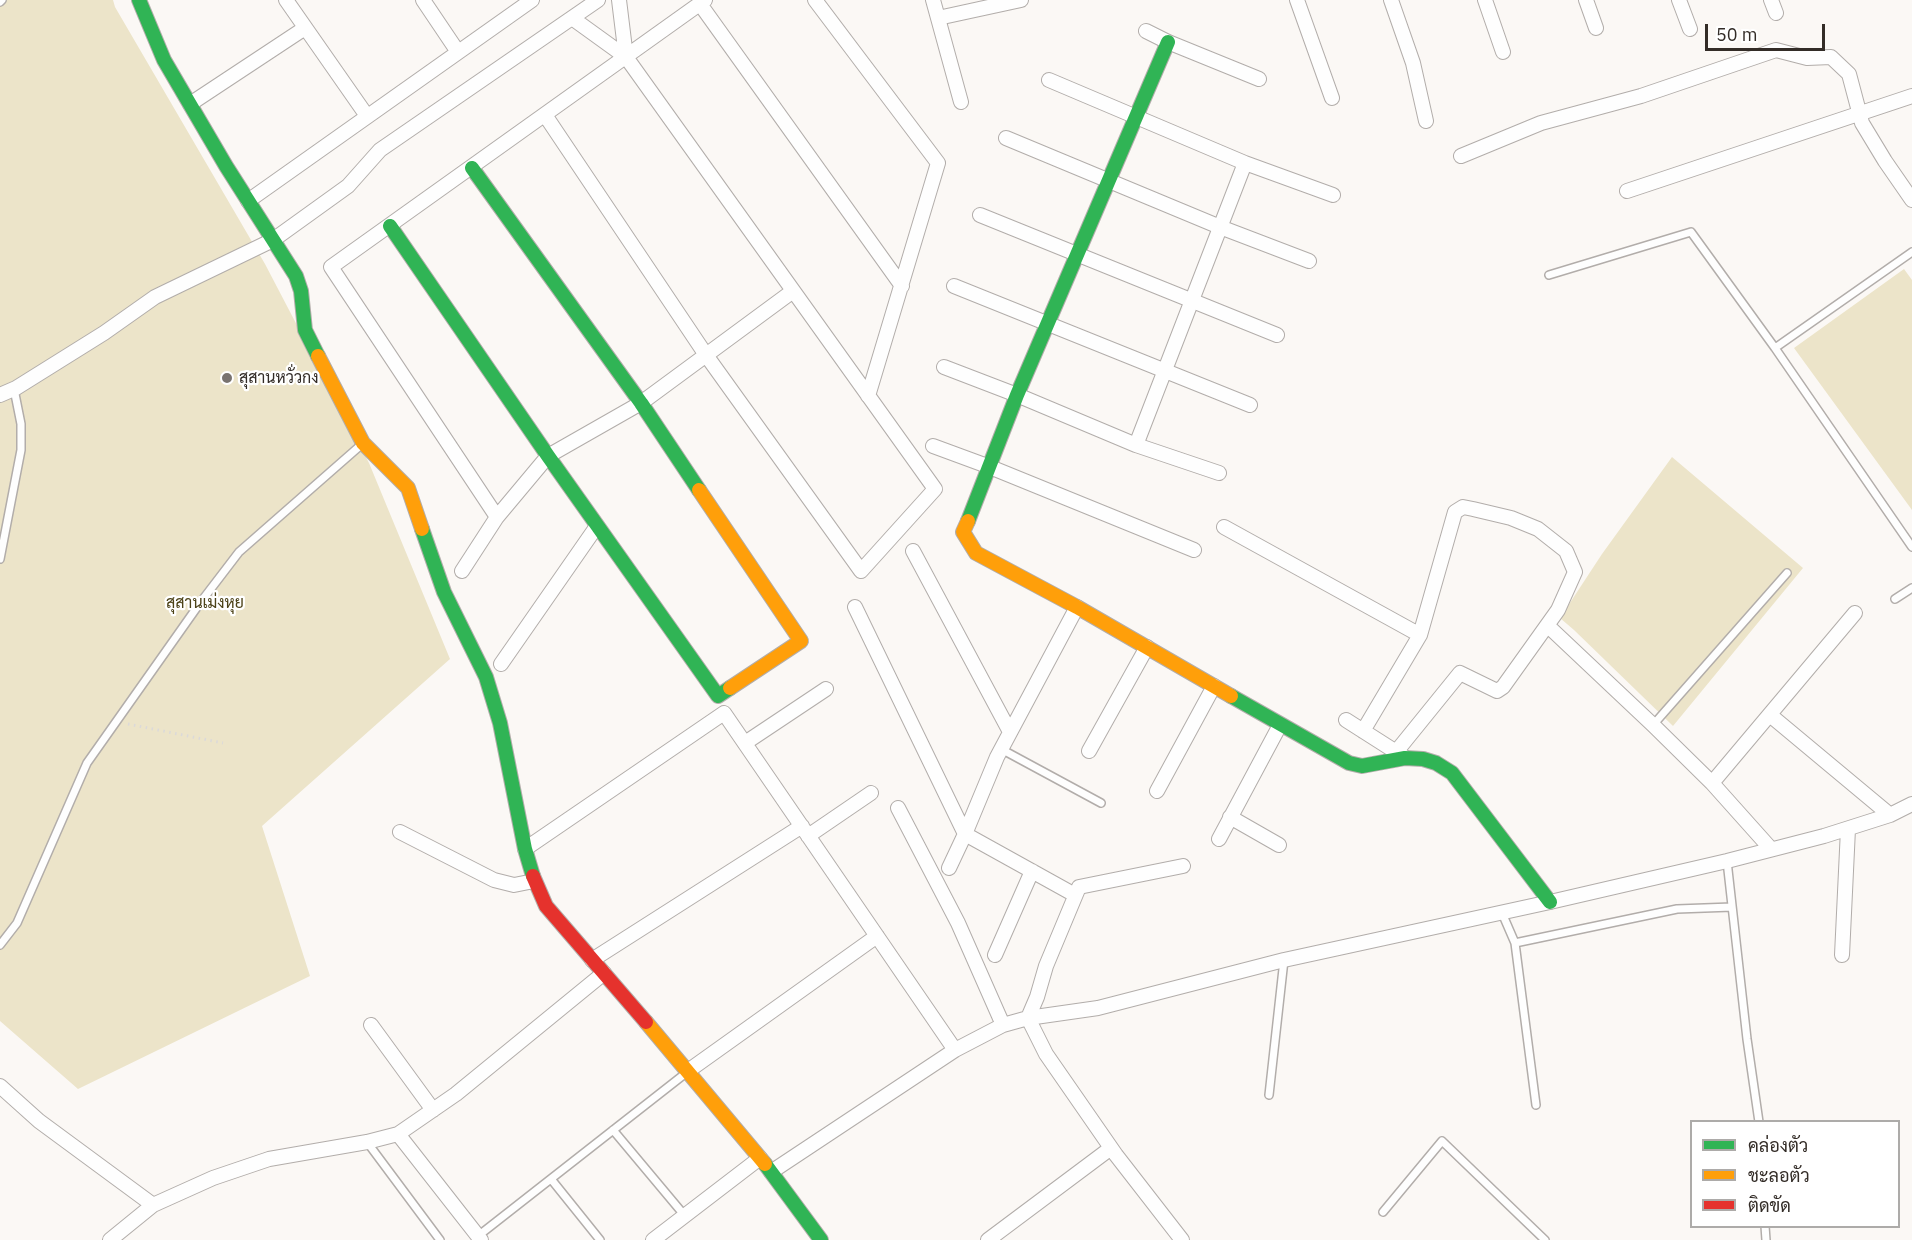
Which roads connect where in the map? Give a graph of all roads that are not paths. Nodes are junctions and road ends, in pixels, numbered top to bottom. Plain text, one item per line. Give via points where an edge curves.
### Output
1 (286, 0) edge
2 (423, 0) edge
3 (532, 0) edge
4 (598, 0) edge
5 (619, 0) edge
6 (815, 0) edge
7 (933, 0) edge
8 (1021, 0) edge
9 (1297, 0) edge
10 (1391, 0) edge
11 (1485, 0) edge
12 (1586, 0) edge
13 (1680, 0) edge
14 (144, 2) edge
15 (702, 2) edge
16 (572, 18) junction
17 (938, 18) junction
18 (305, 28) junction
19 (1596, 28) dead end
20 (1690, 29) dead end
21 (1146, 31) dead end
22 (1168, 42) junction
23 (458, 52) junction
24 (1503, 52) dead end
25 (626, 57) junction
26 (1259, 79) dead end
27 (1049, 80) dead end
28 (1912, 96) edge
29 (1332, 98) dead end
30 (961, 102) dead end
31 (190, 104) junction
32 (545, 115) junction
33 (1859, 115) junction
34 (368, 116) junction
35 (1136, 116) junction
36 (1426, 121) dead end
37 (1006, 138) dead end
38 (1461, 156) dead end
39 (1245, 163) junction
40 (472, 168) junction
41 (1109, 180) junction
42 (1627, 191) dead end
43 (1333, 195) dead end
44 (1912, 200) edge
45 (248, 201) junction
46 (980, 215) dead end
47 (390, 226) junction
48 (1220, 227) junction
49 (273, 240) junction
50 (1912, 252) edge
51 (1077, 253) junction
52 (1309, 261) dead end
53 (1549, 275) dead end
54 (902, 286) junction
55 (954, 286) dead end
56 (794, 291) junction
57 (1191, 300) junction
58 (1047, 323) junction
59 (1277, 335) dead end
60 (1775, 348) junction
61 (706, 355) junction
62 (944, 368) dead end
63 (1165, 370) junction
64 (14, 389) junction
65 (0, 395) edge
66 (1017, 395) junction
67 (868, 396) junction
68 (641, 403) junction
69 (1250, 405) dead end
70 (363, 443) junction
71 (1136, 445) junction
72 (933, 446) dead end
73 (548, 456) junction
74 (990, 467) junction
75 (1219, 473) dead end
76 (497, 518) junction
77 (597, 526) junction
78 (1224, 527) dead end
79 (1912, 547) edge
80 (1194, 550) dead end
81 (913, 551) dead end
82 (0, 559) edge
83 (462, 571) dead end
84 (1787, 573) dead end
85 (1912, 588) edge
86 (1895, 599) dead end
87 (855, 607) dead end
88 (1077, 607) junction
89 (1855, 613) dead end
90 (1548, 626) junction
91 (1420, 635) junction
92 (1147, 647) junction
93 (501, 664) dead end
94 (1214, 686) junction
95 (826, 689) dead end
96 (1770, 715) junction
97 (1346, 720) dead end
98 (1653, 724) junction
99 (1280, 725) junction
100 (1363, 730) junction
101 (1010, 732) junction
102 (745, 743) junction
103 (1001, 749) junction
104 (1089, 751) dead end
105 (1401, 755) junction
106 (1712, 783) junction
107 (1157, 791) dead end
108 (871, 793) dead end
109 (1101, 803) dead end
110 (1912, 804) edge
111 (898, 808) dead end
112 (1890, 815) junction
113 (1230, 817) junction
114 (1848, 829) junction
115 (805, 831) junction
116 (400, 832) dead end
117 (965, 834) junction
118 (1219, 838) dead end
119 (1279, 845) dead end
120 (525, 849) junction
121 (1771, 849) junction
122 (1727, 861) junction
123 (1183, 866) dead end
124 (949, 868) dead end
125 (1032, 871) junction
126 (534, 881) junction
127 (1075, 895) junction
128 (1550, 902) junction
129 (1732, 907) junction
130 (1502, 913) junction
131 (877, 936) junction
132 (1515, 943) junction
133 (0, 945) edge
134 (995, 955) dead end
135 (1842, 955) dead end
136 (592, 960) junction
137 (1284, 960) junction
138 (604, 974) junction
139 (1028, 1018) junction
140 (1003, 1024) junction
141 (371, 1025) dead end
142 (955, 1050) junction
143 (688, 1071) junction
144 (0, 1086) edge
145 (1269, 1095) dead end
146 (1536, 1105) dead end
147 (433, 1110) junction
148 (1760, 1120) edge
149 (613, 1130) junction
150 (398, 1134) junction
151 (367, 1142) junction
152 (1111, 1148) junction
153 (760, 1158) junction
154 (771, 1172) junction
155 (550, 1179) junction
156 (153, 1205) junction
157 (1383, 1212) dead end
158 (685, 1216) junction
159 (479, 1238) edge
160 (110, 1240) edge
161 (440, 1240) edge
162 (600, 1240) edge
163 (653, 1240) edge
164 (821, 1240) edge
165 (988, 1240) edge
166 (1182, 1240) edge
167 (1545, 1240) edge

1 - 18 street
2 - 23 street
3 - 23 street
4 - 16 street
5 - 25 street
6 - 54 street via 938,163
7 - 17 street
8 - 17 street
9 - 29 street
10 - 36 street via 1413,63
11 - 24 street
12 - 19 street
13 - 20 street
14 - 31 street via 164,60
15 - 25 street
15 - 54 street
16 - 25 street
16 - 49 street via 380,150 348,186
17 - 30 street
18 - 31 street
18 - 34 street
21 - 22 street
22 - 26 street
22 - 35 street
23 - 34 street
25 - 32 street
25 - 56 street
27 - 35 street
28 - 33 street
31 - 45 street
32 - 40 street
32 - 61 street
33 - 38 street via 1850,74 1831,57 1806,58 1776,50 1641,96 1541,123
33 - 42 street
33 - 44 street
34 - 45 street
35 - 39 street
35 - 41 street
37 - 41 street
39 - 43 street
39 - 48 street
40 - 47 street
40 - 68 street
41 - 48 street
41 - 51 street
45 - 49 street
46 - 51 street
47 - 73 street
47 - 76 street via 332,267
48 - 52 street
48 - 57 street
49 - 64 street via 155,297
49 - 70 street via 296,276 305,330
50 - 60 lane
51 - 57 street
51 - 58 street
53 - 60 lane via 1691,232
54 - 67 street
55 - 58 street
56 - 61 street
56 - 67 street
57 - 59 street
57 - 63 street
58 - 63 street
58 - 66 street
60 - 79 lane
61 - 67 street via 861,571 935,489
61 - 68 street
62 - 66 street
63 - 69 street
63 - 71 street
64 - 65 street
64 - 82 lane via 21,450
66 - 71 street
66 - 74 street
68 - 73 street
68 - 77 street via 801,641 718,696
70 - 120 street via 408,488 444,592 486,677 500,723
70 - 133 lane via 239,552 200,603 87,763 17,923
71 - 75 street
72 - 74 street
73 - 76 street
73 - 77 street
74 - 80 street
74 - 88 street via 963,532 976,553
76 - 83 street
77 - 93 street
78 - 91 street
81 - 101 street
84 - 98 lane
85 - 86 lane
87 - 117 street
88 - 92 street
88 - 101 street
89 - 96 street
90 - 91 street via 1575,572 1566,551 1529,525 1463,507 1455,512
90 - 98 street
90 - 105 street via 1497,691 1460,673
91 - 100 street
92 - 94 street
92 - 104 street
94 - 99 street
94 - 107 street
95 - 102 street
96 - 106 street
96 - 112 street
97 - 100 street
98 - 106 street
99 - 105 street via 1349,763 1362,766
99 - 113 street
100 - 105 street
101 - 103 street
102 - 115 street
102 - 120 street via 724,713
103 - 109 lane
103 - 117 street
105 - 128 street via 1436,763 1452,773
106 - 121 street
108 - 115 street
110 - 112 street
111 - 140 street via 958,923
112 - 114 street
113 - 118 street
113 - 119 street
114 - 121 street
114 - 135 street
115 - 131 street
115 - 136 street
116 - 126 street via 500,882 514,885
117 - 124 street
117 - 125 street
120 - 126 street
121 - 122 street
122 - 128 street
122 - 129 lane
123 - 127 street via 1079,887
125 - 127 street
125 - 134 street
126 - 136 street via 546,906
127 - 139 street
128 - 130 street
129 - 132 lane via 1677,909
129 - 148 lane via 1746,1039
130 - 132 lane
130 - 137 street
131 - 142 street
131 - 143 street
132 - 146 lane
136 - 138 street
137 - 139 street via 1098,1008
137 - 145 lane
138 - 143 street
138 - 147 street
139 - 140 street
139 - 152 street via 1046,1054
140 - 142 street
141 - 147 street
142 - 154 street
143 - 149 lane
143 - 153 street
144 - 156 street via 39,1121
147 - 150 street
149 - 155 lane
149 - 158 lane
150 - 151 street
150 - 159 street
151 - 156 street via 269,1159
151 - 161 lane
152 - 165 street
152 - 166 street
153 - 154 street
153 - 158 street
154 - 164 street
155 - 159 lane
155 - 162 lane
156 - 160 street
157 - 167 lane via 1442,1141
158 - 163 street

